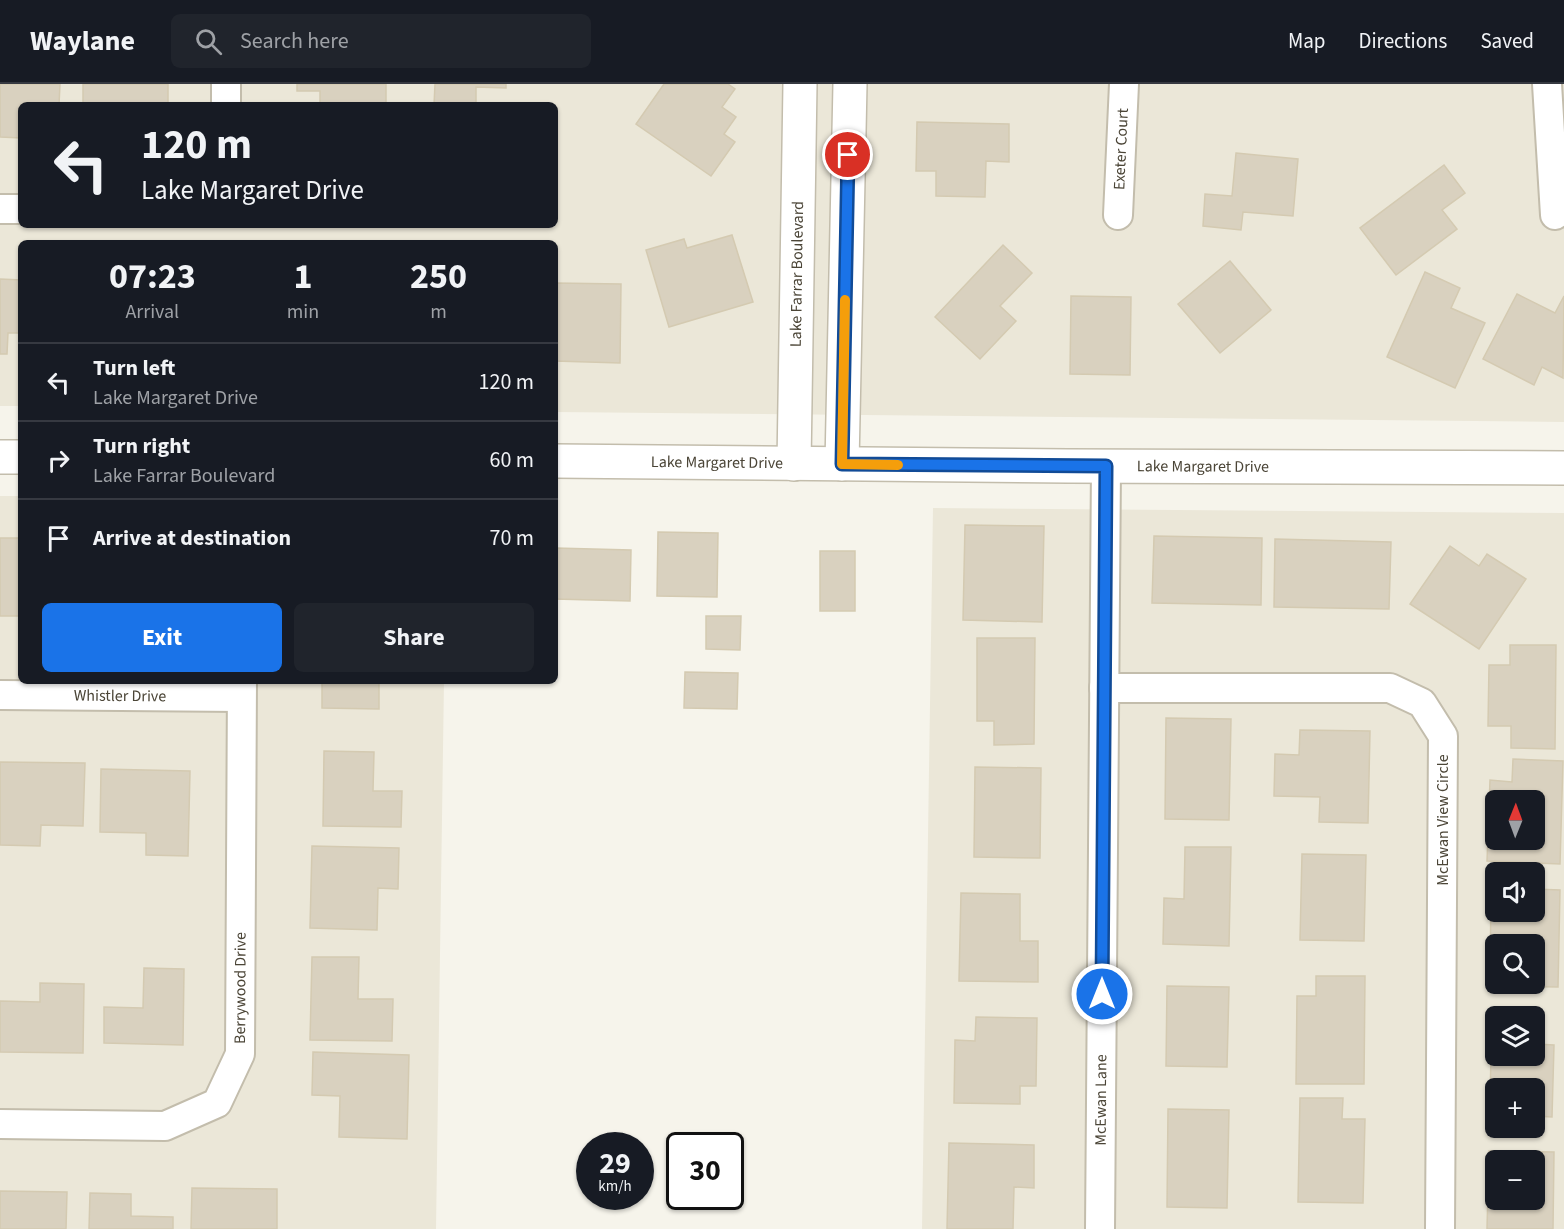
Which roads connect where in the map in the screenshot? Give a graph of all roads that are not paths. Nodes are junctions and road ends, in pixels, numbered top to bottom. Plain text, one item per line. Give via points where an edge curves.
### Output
1 (226, 84) edge
2 (801, 84) edge
3 (850, 84) edge
4 (1124, 84) edge
5 (1547, 84) edge
6 (226, 102) edge
7 (0, 208) edge
8 (18, 208) edge
9 (1118, 215) dead end
10 (1555, 215) dead end
11 (0, 457) edge
12 (18, 457) edge
13 (558, 461) edge
14 (794, 464) junction
15 (842, 464) junction
16 (1106, 466) junction
17 (1564, 468) edge
18 (1104, 688) junction
19 (242, 689) edge
20 (0, 695) edge
21 (0, 1124) edge
22 (1100, 1229) edge
23 (1440, 1229) edge

1 - 6 street
2 - 14 street, Lake Farrar Boulevard
3 - 15 street
4 - 9 street, Exeter Court
5 - 10 street
7 - 8 street
11 - 12 street
13 - 14 street, Lake Margaret Drive
14 - 15 street, Lake Margaret Drive
15 - 16 street, Lake Margaret Drive
16 - 17 street, Lake Margaret Drive
16 - 18 street, McEwan Lane
18 - 22 street, McEwan Lane
18 - 23 street, McEwan View Circle via 1390,688 1422,703 1443,736
19 - 20 street, Whistler Drive
19 - 21 street, Berrywood Drive via 240,1054 217,1103 165,1126

